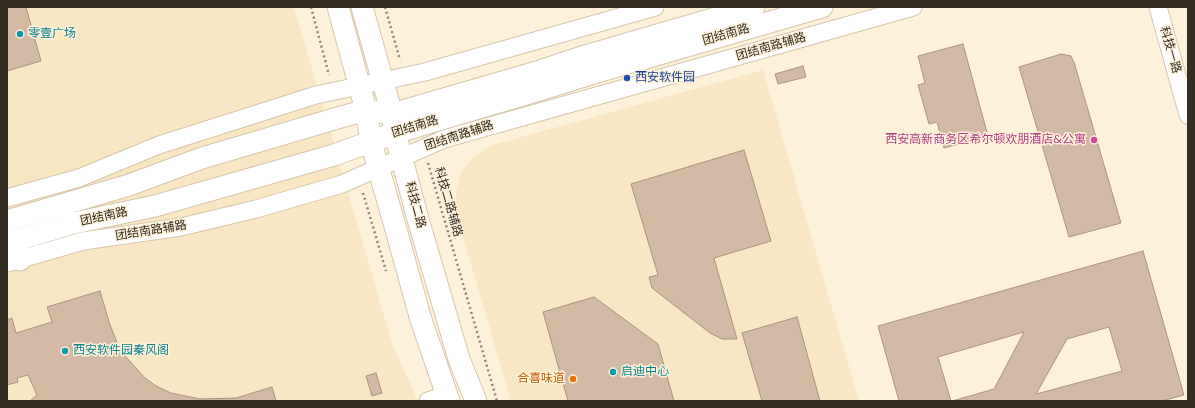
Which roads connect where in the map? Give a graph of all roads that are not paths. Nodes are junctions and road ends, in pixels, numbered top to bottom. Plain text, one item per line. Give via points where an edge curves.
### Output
1 (338, 7) edge
2 (362, 7) edge
3 (655, 7) edge
4 (754, 7) edge
5 (822, 7) edge
6 (913, 7) edge
7 (1146, 7) edge
8 (1158, 7) edge
9 (1167, 7) edge
10 (1165, 33) junction
11 (382, 81) junction
12 (360, 86) junction
13 (366, 110) junction
14 (1188, 115) edge
15 (394, 124) junction
16 (371, 142) junction
17 (402, 157) junction
18 (378, 168) junction
19 (7, 198) edge
20 (11, 245) edge
21 (441, 399) edge
22 (476, 401) edge

1 - 12 main road, 科技二路
2 - 11 main road, 科技二路
3 - 11 street via 425,72
4 - 15 main road, 团结南路 via 585,56
5 - 15 main road, 团结南路 via 534,92
6 - 17 street, 团结南路辅路 via 444,139
7 - 10 street
8 - 10 street, 科技一路
9 - 10 street
10 - 14 street, 科技一路
11 - 12 street
11 - 15 main road, 科技二路
12 - 13 main road, 科技二路
12 - 19 street via 316,95 166,142 79,178
13 - 15 main road, 团结南路
13 - 16 main road, 科技二路
13 - 20 main road, 团结南路 via 202,158 129,185
15 - 16 main road, 团结南路
15 - 17 main road, 科技二路
16 - 18 main road, 科技二路
16 - 20 main road, 团结南路 via 155,206 74,223
17 - 18 street, 团结南路辅路
17 - 22 main road, 科技二路 via 459,359
18 - 20 street, 团结南路辅路 via 342,184 181,227 83,241
18 - 21 main road, 科技二路

